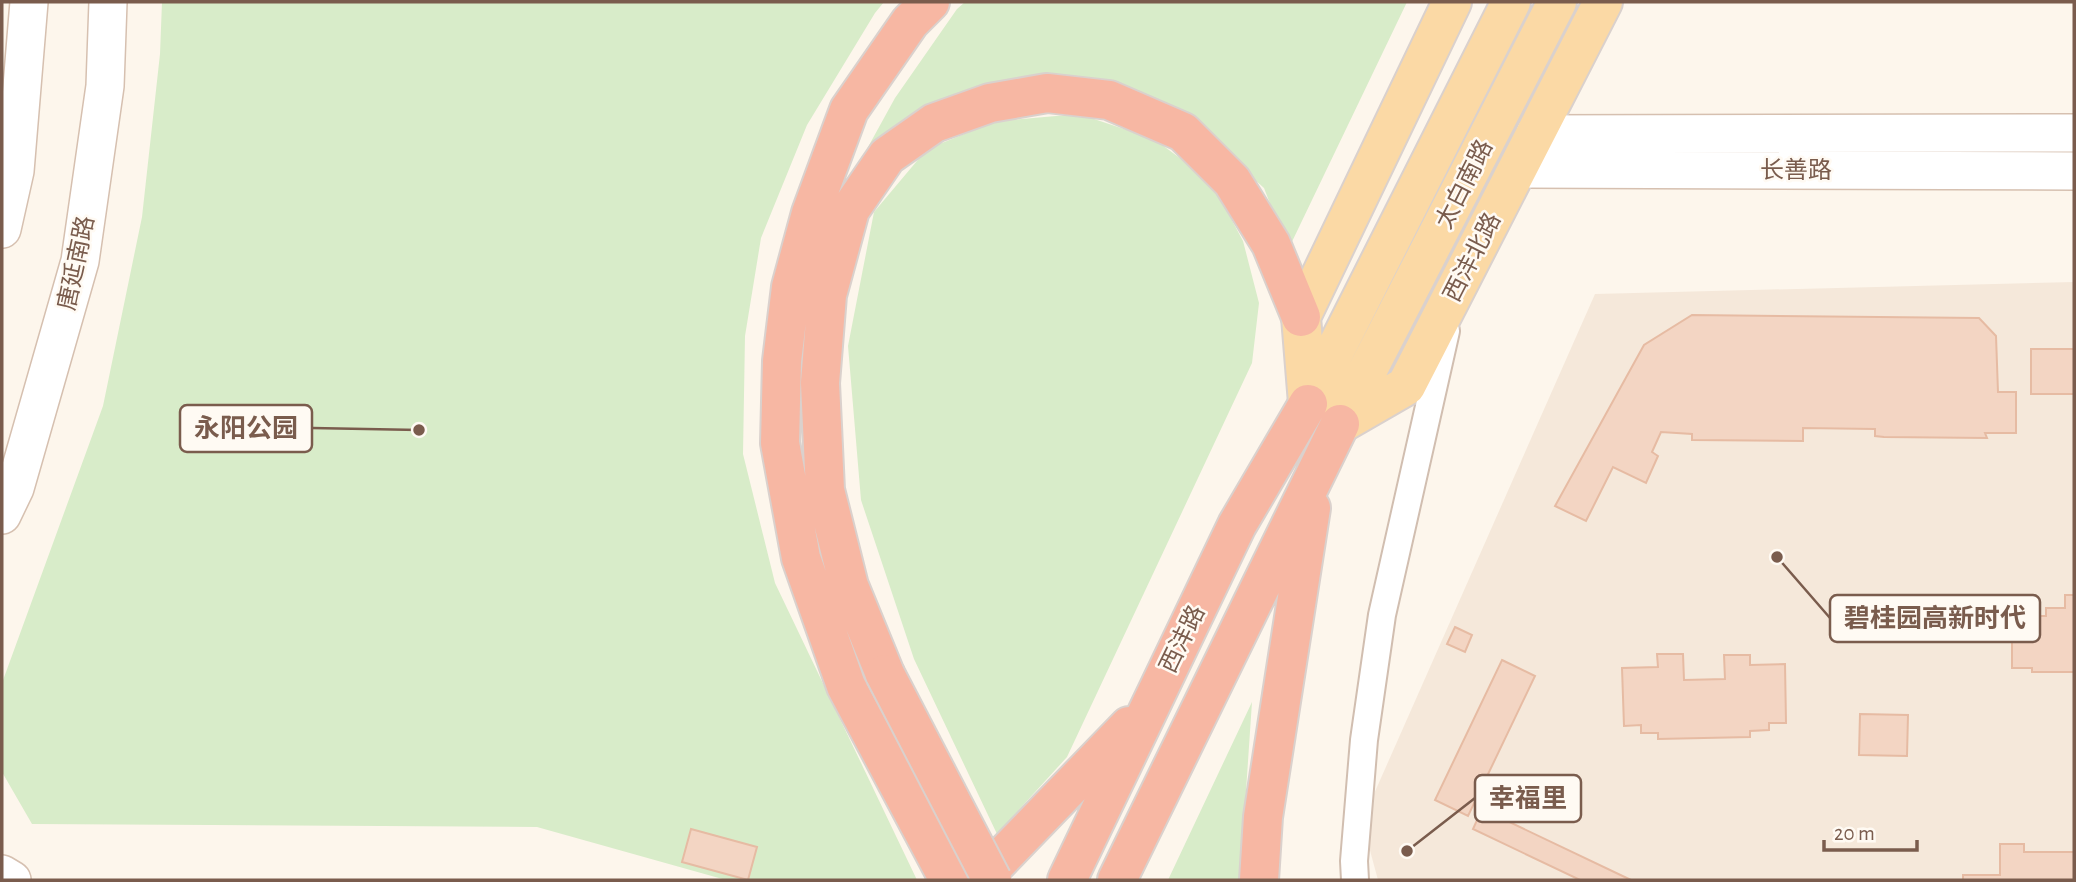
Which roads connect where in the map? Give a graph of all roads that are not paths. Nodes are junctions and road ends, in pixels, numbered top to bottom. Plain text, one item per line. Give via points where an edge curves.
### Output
1 (29, 2) edge
2 (108, 2) edge
3 (930, 2) edge
4 (1452, 2) edge
5 (1510, 2) edge
6 (1557, 2) edge
7 (1603, 2) edge
8 (2074, 133) edge
9 (1535, 134) junction
10 (1518, 169) junction
11 (2074, 172) edge
12 (2, 229) edge
13 (1454, 292) junction
14 (1301, 317) junction
15 (1308, 404) junction
16 (1340, 424) junction
17 (1317, 472) junction
18 (2, 515) edge
19 (1152, 701) junction
20 (2, 874) edge
21 (12, 880) edge
22 (949, 880) edge
23 (980, 880) edge
24 (992, 880) edge
25 (1067, 880) edge
26 (1117, 880) edge
27 (1259, 880) edge
28 (1355, 880) edge

1 - 12 street via 15,171
2 - 18 street, 唐延南路 via 105,86 80,261 15,488
3 - 22 highway via 909,22 849,110 811,213 791,287 782,361 780,443 801,558 846,686
4 - 14 main road
5 - 15 main road, 太白南路
6 - 16 main road, 太白南路
7 - 9 main road, 西沣北路
8 - 9 street, 长善路
9 - 10 main road, 西沣北路
10 - 11 street, 长善路
10 - 13 main road, 西沣北路
13 - 16 main road, 西沣北路 via 1406,386
13 - 28 street via 1382,615 1364,740
14 - 15 main road
14 - 24 highway, bridge via 1271,244 1233,181 1183,132 1109,100 1047,93 990,103 934,123 887,156 850,210 827,295 820,383 825,491 849,586 885,674
15 - 19 highway, 西沣路 via 1237,525
16 - 17 highway, 西沣路
17 - 26 highway, 西沣路
17 - 27 highway via 1263,817
19 - 23 highway
19 - 25 highway, 西沣路
20 - 21 street

